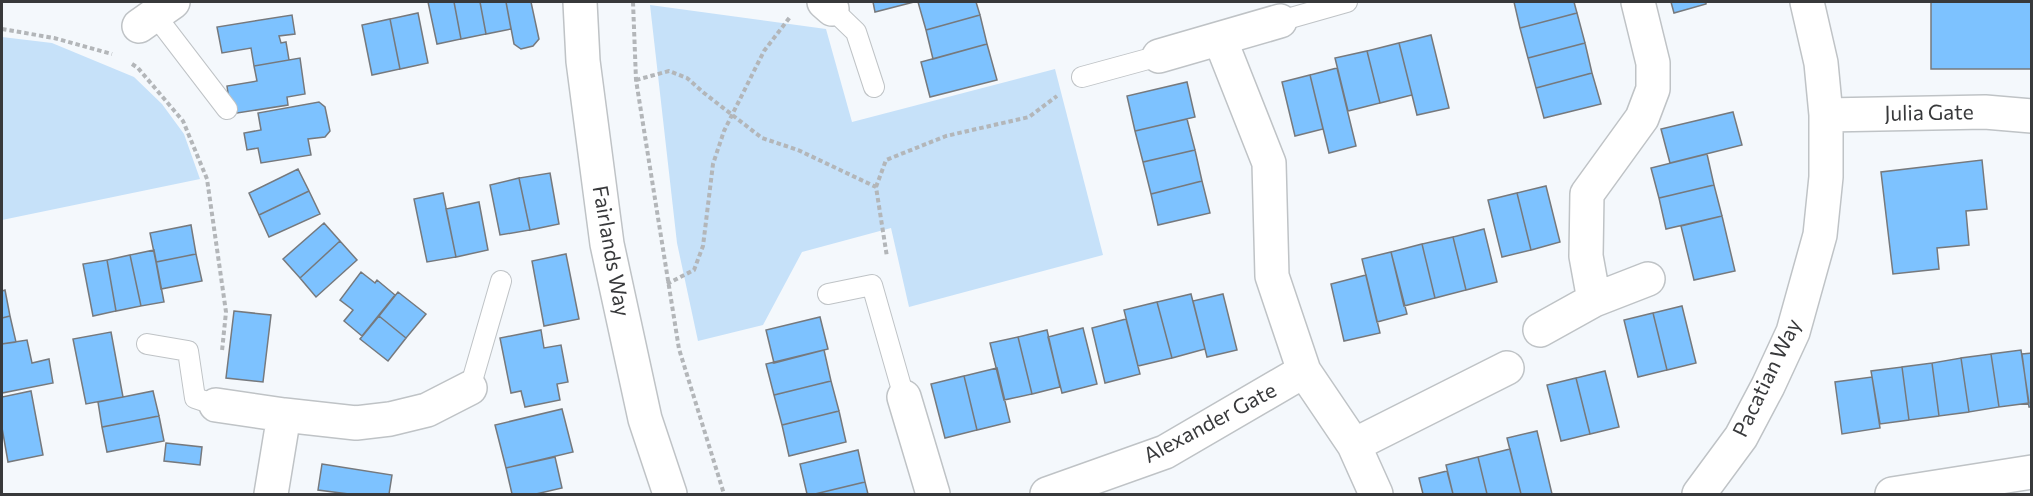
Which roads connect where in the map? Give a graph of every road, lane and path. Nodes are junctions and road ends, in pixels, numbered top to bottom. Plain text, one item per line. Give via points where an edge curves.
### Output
1 (580, 2) edge
2 (633, 2) edge
3 (1347, 2) edge
4 (1638, 2) edge
5 (1807, 2) edge
6 (817, 7) edge
7 (156, 14) edge
8 (1280, 21) joint
9 (2, 29) edge
10 (1220, 39) junction
11 (1160, 56) joint
12 (119, 57) dead end
13 (128, 62) dead end
14 (1082, 77) joint
15 (636, 80) junction
16 (874, 87) dead end
17 (227, 110) dead end
18 (732, 115) junction
19 (1826, 115) junction
20 (2031, 116) edge
21 (876, 188) junction
22 (1648, 279) dead end
23 (501, 280) dead end
24 (667, 284) junction
25 (872, 285) junction
26 (828, 294) dead end
27 (1594, 300) junction
28 (1540, 330) dead end
29 (147, 344) dead end
30 (1508, 368) dead end
31 (1305, 371) junction
32 (470, 388) joint
33 (904, 397) joint
34 (216, 405) junction
35 (284, 415) junction
36 (1354, 445) junction
37 (2031, 472) edge
38 (271, 495) edge
39 (670, 495) edge
40 (724, 495) edge
41 (933, 495) edge
42 (1047, 495) edge
43 (1376, 495) edge
44 (1699, 495) edge
45 (1892, 495) edge

1 - 39 street, Fairlands Way via 583,61 607,244 645,419
2 - 15 path
3 - 8 lane
4 - 27 street via 1653,63 1653,89 1642,118 1587,194 1586,256
5 - 19 street, Pacatian Way via 1821,63
6 - 16 lane via 856,32
6 - 18 path via 764,51
7 - 17 lane
8 - 10 street
9 - 12 path via 54,38
10 - 11 street
10 - 31 street via 1269,163 1272,276
11 - 14 lane
13 - 34 path via 138,68 183,121 207,179 226,312
14 - 21 path via 1029,117 946,136 886,160
15 - 18 path via 669,71 687,78
15 - 24 path
18 - 21 path via 762,138 798,150
18 - 24 path via 713,164 703,246 694,270
19 - 20 street, Julia Gate via 1985,112
19 - 44 street, Pacatian Way via 1826,177 1820,235 1793,332 1741,436
21 - 25 path via 893,282
22 - 27 street
23 - 32 lane
24 - 40 path via 679,349
25 - 26 lane
25 - 33 lane
27 - 28 street
29 - 34 lane via 188,351 195,398
30 - 36 street
31 - 36 street
31 - 42 street, Alexander Gate via 1165,452
32 - 35 street via 428,410 390,419 356,423
33 - 41 street
34 - 35 street
35 - 38 street
36 - 43 street
37 - 45 street

